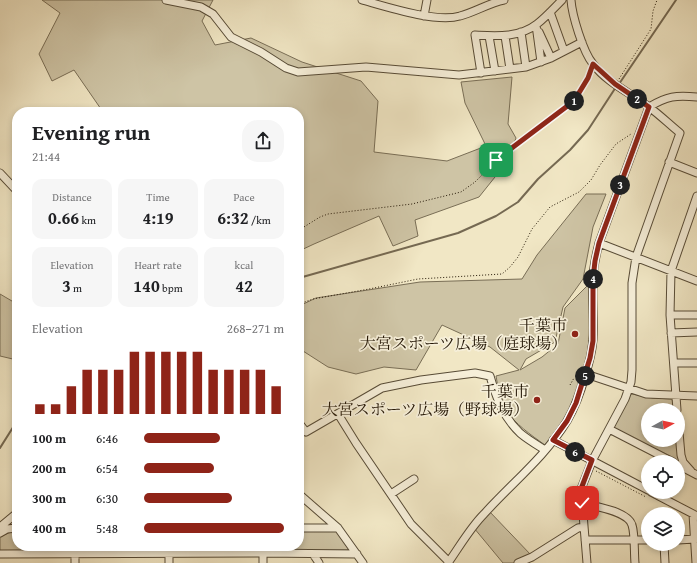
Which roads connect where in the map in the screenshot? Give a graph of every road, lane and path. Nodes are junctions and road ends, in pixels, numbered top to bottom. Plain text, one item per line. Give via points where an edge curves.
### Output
1 (166, 0) edge
2 (362, 0) edge
3 (427, 0) edge
4 (504, 0) edge
5 (562, 0) edge
6 (571, 0) edge
7 (657, 0) edge
8 (550, 12) junction
9 (424, 16) junction
10 (536, 25) junction
11 (520, 32) junction
12 (489, 36) junction
13 (505, 36) junction
14 (582, 42) junction
15 (564, 51) junction
16 (551, 58) junction
17 (541, 62) junction
18 (593, 64) junction
19 (526, 67) junction
20 (510, 69) junction
21 (495, 71) junction
22 (481, 73) junction
23 (615, 84) junction
24 (697, 97) edge
25 (649, 107) junction
26 (642, 126) junction
27 (669, 162) junction
28 (0, 173) edge
29 (697, 173) edge
30 (12, 186) edge
31 (697, 196) edge
32 (304, 227) edge
33 (599, 243) junction
34 (636, 257) junction
35 (671, 270) junction
36 (697, 281) edge
37 (304, 302) edge
38 (670, 315) junction
39 (697, 315) edge
40 (697, 332) edge
41 (671, 333) junction
42 (674, 363) junction
43 (697, 363) edge
44 (586, 374) junction
45 (574, 378) dead end
46 (570, 385) dead end
47 (629, 388) junction
48 (676, 395) junction
49 (697, 396) edge
50 (677, 403) edge
51 (338, 414) junction
52 (304, 429) edge
53 (609, 429) junction
54 (553, 440) junction
55 (680, 447) edge
56 (545, 450) junction
57 (659, 455) edge
58 (592, 460) junction
59 (685, 468) edge
60 (593, 470) dead end
61 (694, 473) edge
62 (414, 478) dead end
63 (641, 486) edge
64 (641, 491) edge
65 (391, 494) junction
66 (304, 498) edge
67 (658, 499) edge
68 (582, 503) junction
69 (695, 515) edge
70 (12, 517) edge
71 (0, 527) edge
72 (584, 527) junction
73 (12, 528) edge
74 (304, 528) edge
75 (338, 528) junction
76 (0, 533) edge
77 (694, 539) junction
78 (585, 540) junction
79 (633, 540) junction
80 (641, 540) edge
81 (685, 540) edge
82 (56, 551) edge
83 (75, 551) edge
84 (169, 551) edge
85 (263, 551) edge
86 (283, 551) edge
87 (664, 551) edge
88 (0, 554) edge
89 (313, 554) junction
90 (357, 554) junction
91 (75, 563) edge
92 (169, 563) edge
93 (263, 563) edge
94 (319, 563) edge
95 (363, 563) edge
96 (449, 563) edge
97 (518, 563) edge
98 (588, 563) edge
99 (635, 563) edge
100 (665, 563) edge
101 (696, 563) edge

1 - 22 street via 201,7 213,14 232,37 286,68 298,72 366,67 459,75
2 - 9 street
3 - 9 street
4 - 9 street via 460,16
5 - 8 street
6 - 14 street
7 - 23 path via 651,30
8 - 10 street
8 - 15 street
10 - 11 street
10 - 16 street
10 - 17 street
11 - 13 street
11 - 19 street
12 - 13 street
12 - 21 street
12 - 22 street via 475,35
13 - 20 street
14 - 15 street
14 - 18 street
15 - 16 street
16 - 17 street
17 - 19 street
18 - 23 street
18 - 32 path via 574,101 496,160 475,182 461,192 412,204 328,214
19 - 20 street
20 - 21 street
21 - 22 street
23 - 25 street
24 - 25 street via 665,98
25 - 26 street
25 - 27 street via 680,133
26 - 33 street
26 - 37 path via 616,144 591,180 579,192 550,207 532,229 518,257 502,274 418,279
27 - 29 street
27 - 34 street
28 - 30 street
31 - 35 street
33 - 34 street
33 - 44 street via 593,279 593,341
34 - 35 street
34 - 47 street via 632,283 632,370
35 - 36 street
35 - 38 street
38 - 39 street
38 - 41 street
40 - 41 street
41 - 42 street
42 - 43 street
42 - 48 street
44 - 47 street
44 - 54 street via 567,421
45 - 46 path
47 - 48 street via 652,395
47 - 53 street
48 - 49 street
48 - 50 street
51 - 52 street via 306,432
51 - 56 street via 382,388 475,373 490,376 502,411 519,432
51 - 65 street
53 - 57 street
53 - 58 street
54 - 56 street
54 - 58 street
55 - 61 street via 683,462
56 - 96 street via 484,514
58 - 63 street
58 - 68 street via 581,489
59 - 61 street
60 - 64 path
62 - 65 street
65 - 96 street via 411,524
66 - 75 street
67 - 69 street
68 - 72 street
68 - 79 street via 628,518 632,524
69 - 77 street
70 - 71 street
72 - 78 street
72 - 97 street via 578,528 532,558
73 - 76 street
74 - 75 street
75 - 90 street
77 - 81 street
77 - 101 street
78 - 79 street
78 - 98 street
79 - 80 street
79 - 99 street
82 - 88 street
83 - 91 street
84 - 92 street
85 - 93 street
86 - 89 street
87 - 100 street
89 - 90 street
89 - 94 street
90 - 95 street

